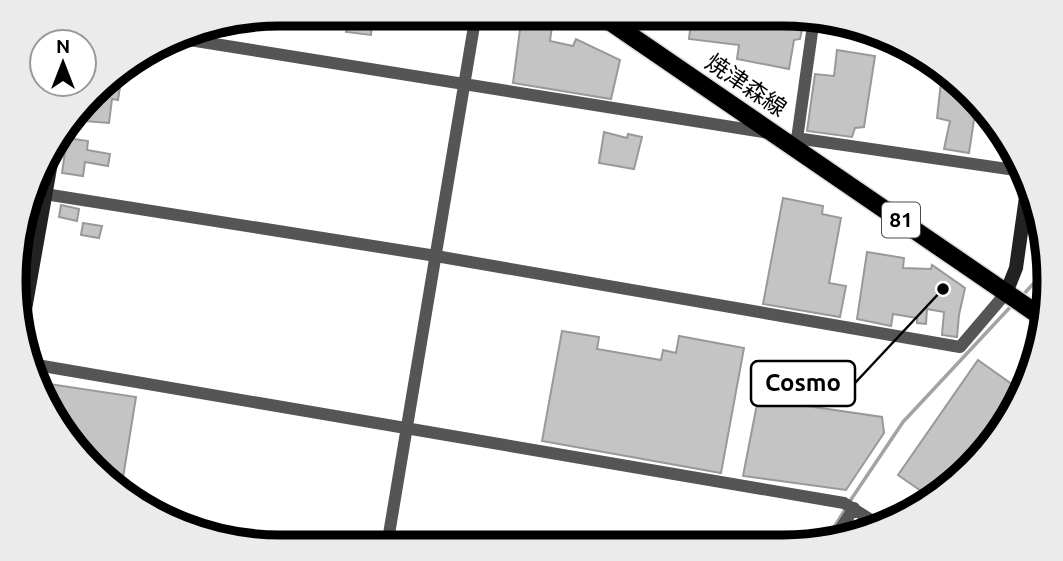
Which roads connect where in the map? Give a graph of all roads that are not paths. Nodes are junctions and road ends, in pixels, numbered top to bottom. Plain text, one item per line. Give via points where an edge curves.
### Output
1 (474, 26) edge
2 (616, 26) edge
3 (813, 28) edge
4 (196, 41) edge
5 (463, 84) junction
6 (772, 134) junction
7 (796, 143) junction
8 (1012, 170) edge
9 (42, 194) edge
10 (1025, 205) edge
11 (37, 208) edge
12 (436, 256) junction
13 (27, 289) edge
14 (1006, 293) junction
15 (1035, 312) edge
16 (41, 366) edge
17 (406, 430) junction
18 (849, 506) junction
19 (870, 519) edge
20 (839, 528) edge
21 (389, 535) edge

1 - 5 street
2 - 6 main road, 焼津森線 / 81
3 - 7 street
4 - 5 street
5 - 6 street
5 - 12 street
6 - 7 main road, 焼津森線 / 81
7 - 8 street
7 - 14 main road, 81
9 - 12 street
10 - 14 street via 1016,268
11 - 13 street
12 - 14 street via 960,347
12 - 17 street
14 - 15 main road, 81
16 - 17 street
17 - 18 street
17 - 21 street
18 - 19 street
18 - 20 street

